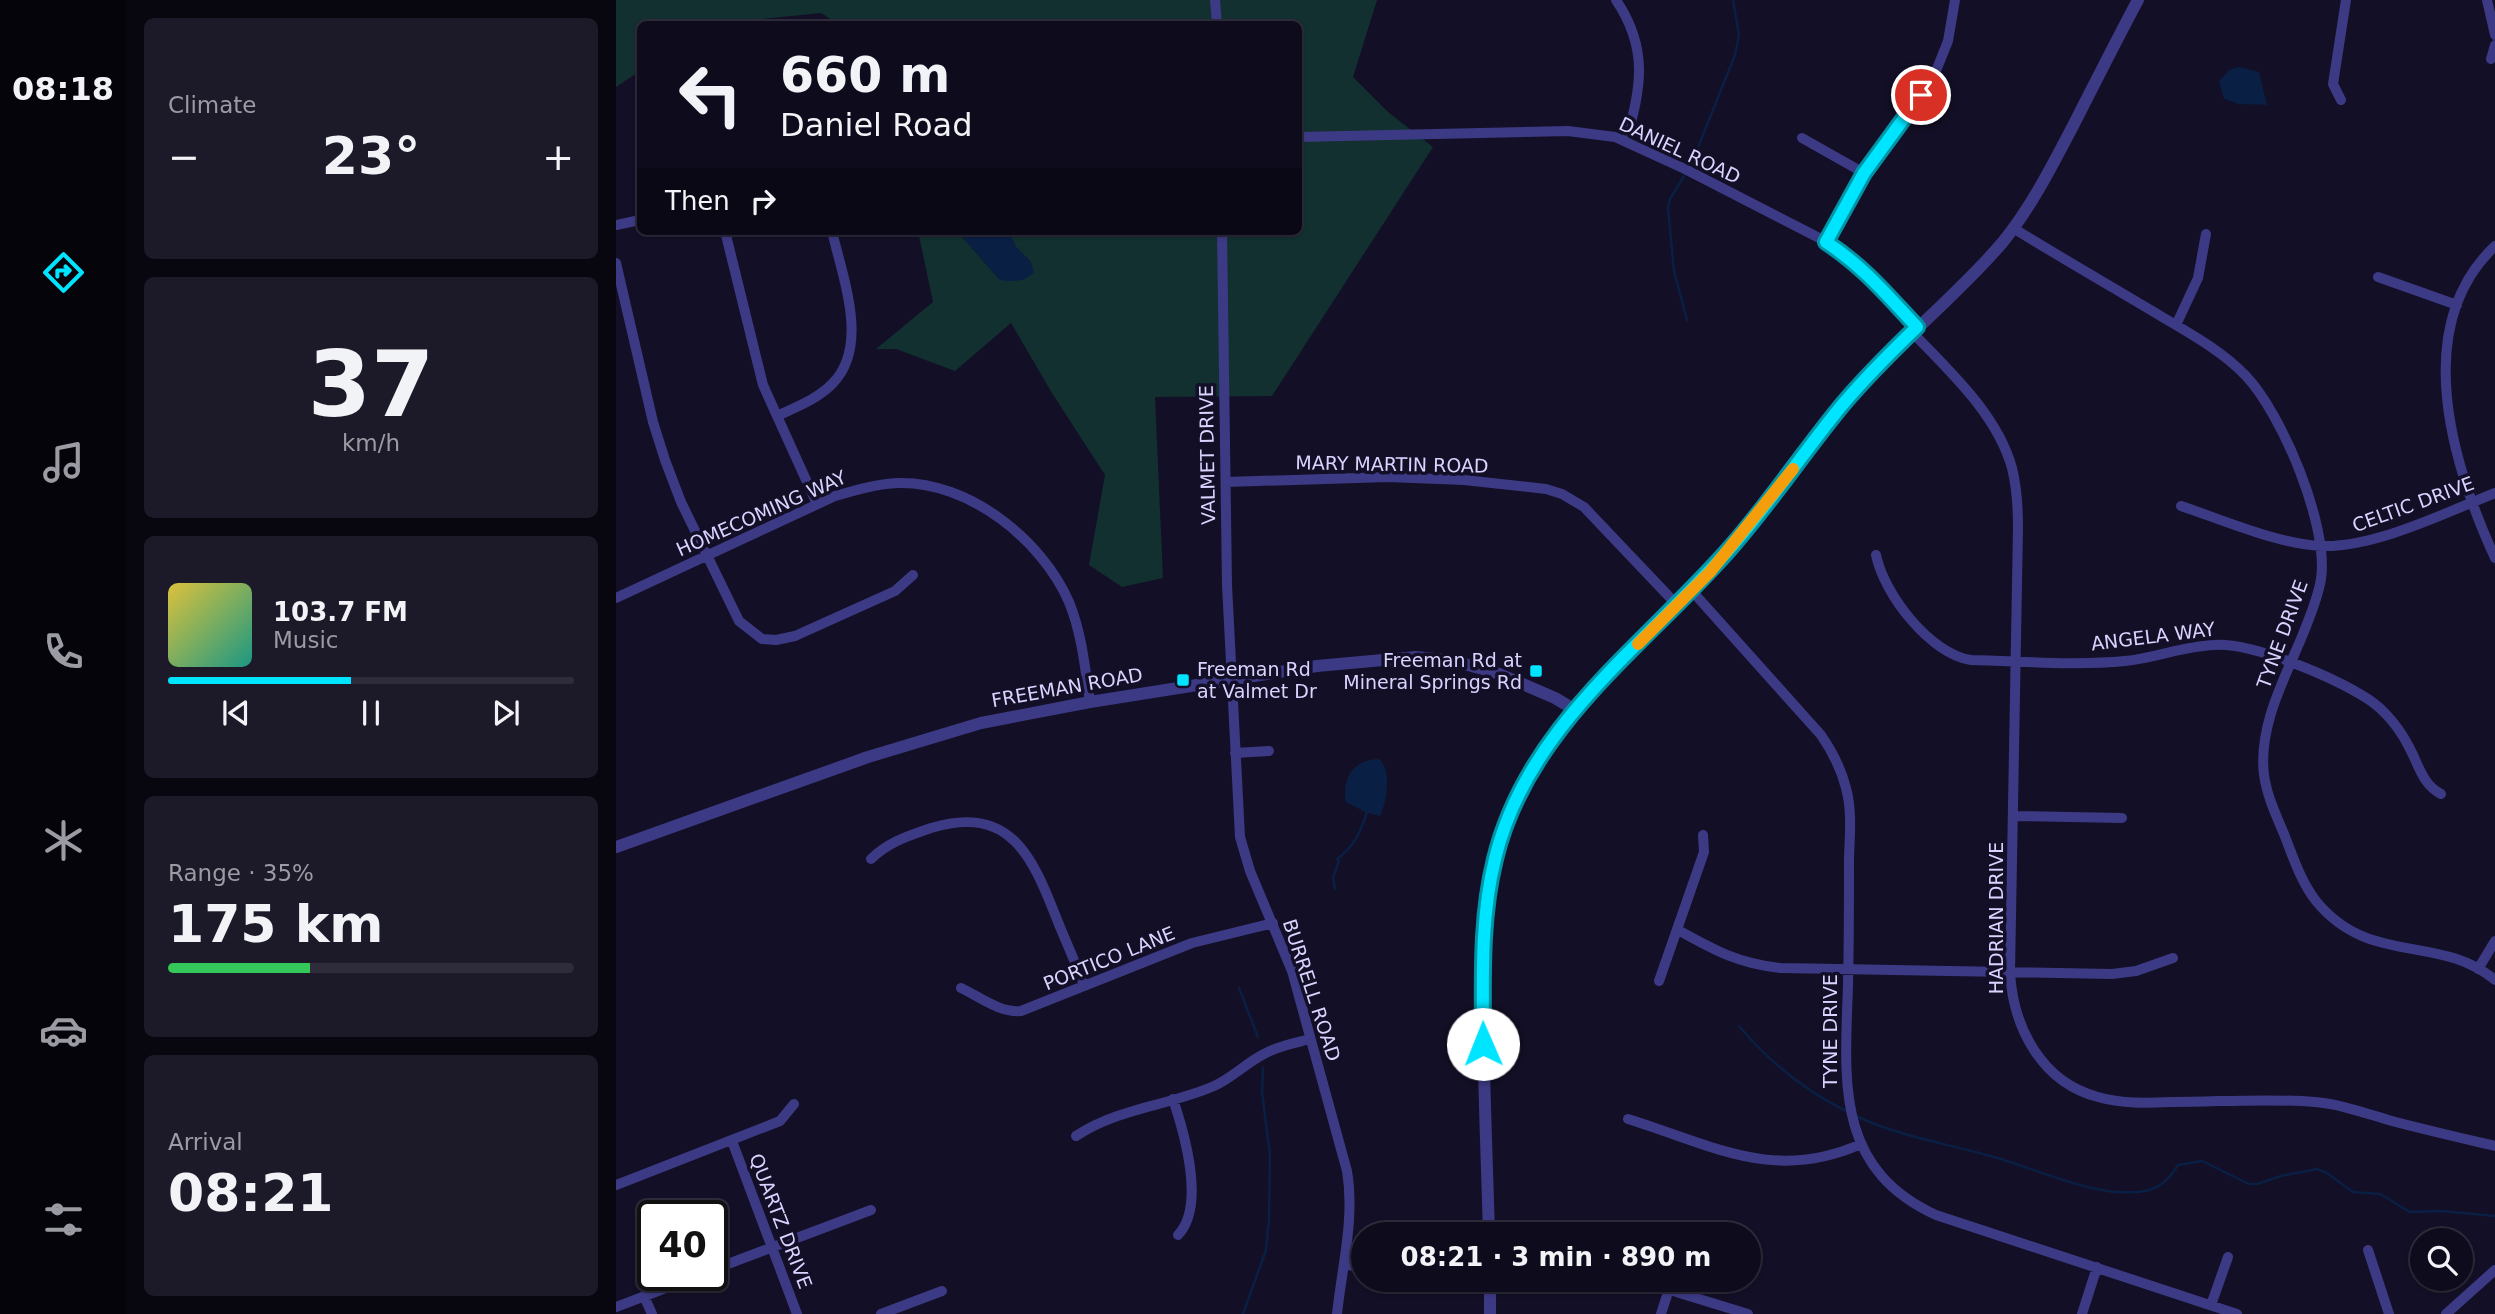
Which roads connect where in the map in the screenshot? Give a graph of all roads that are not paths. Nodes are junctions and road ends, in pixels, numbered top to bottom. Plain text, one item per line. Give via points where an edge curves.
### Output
1 (1215, 0) edge
2 (1616, 0) edge
3 (1955, 0) edge
4 (2138, 0) edge
5 (2346, 0) edge
6 (2487, 0) edge
7 (1217, 21) edge
8 (2495, 35) edge
9 (2495, 45) edge
10 (2491, 59) dead end
11 (2341, 100) dead end
12 (1302, 137) edge
13 (1802, 138) dead end
14 (1626, 141) junction
15 (1864, 173) junction
16 (637, 221) edge
17 (616, 225) edge
18 (2014, 228) junction
19 (2206, 234) dead end
20 (726, 235) edge
21 (833, 235) edge
22 (1222, 235) edge
23 (1826, 242) junction
24 (2495, 246) edge
25 (616, 263) edge
26 (2378, 276) dead end
27 (2457, 305) junction
28 (2176, 325) junction
29 (1915, 330) junction
30 (777, 416) junction
31 (1226, 482) junction
32 (2495, 493) edge
33 (2470, 503) junction
34 (817, 504) junction
35 (2181, 506) dead end
36 (2322, 546) junction
37 (708, 555) junction
38 (1877, 555) dead end
39 (2495, 558) edge
40 (913, 575) dead end
41 (1692, 591) junction
42 (616, 598) edge
43 (1678, 606) junction
44 (2016, 661) junction
45 (2291, 663) junction
46 (1232, 679) junction
47 (1090, 702) junction
48 (1575, 710) junction
49 (1269, 751) dead end
50 (1235, 753) junction
51 (2441, 794) dead end
52 (2014, 816) junction
53 (2122, 818) dead end
54 (1703, 835) dead end
55 (616, 846) edge
56 (871, 859) dead end
57 (1273, 923) junction
58 (1678, 930) junction
59 (2495, 941) edge
60 (2173, 958) dead end
61 (1848, 969) junction
62 (2478, 969) junction
63 (2010, 972) junction
64 (2495, 980) edge
65 (1660, 981) dead end
66 (1084, 986) junction
67 (961, 988) dead end
68 (1310, 1039) junction
69 (1173, 1099) junction
70 (794, 1104) dead end
71 (1628, 1119) dead end
72 (1076, 1136) dead end
73 (732, 1141) junction
74 (1861, 1144) junction
75 (2495, 1146) edge
76 (616, 1185) edge
77 (871, 1210) dead end
78 (1489, 1222) edge
79 (1178, 1235) dead end
80 (772, 1247) junction
81 (2368, 1250) dead end
82 (2228, 1257) dead end
83 (728, 1264) edge
84 (1344, 1264) junction
85 (1351, 1265) edge
86 (2097, 1267) junction
87 (2495, 1270) edge
88 (657, 1291) edge
89 (942, 1291) dead end
90 (1490, 1292) edge
91 (1668, 1292) edge
92 (1678, 1292) edge
93 (644, 1296) junction
94 (2211, 1305) junction
95 (616, 1307) edge
96 (652, 1314) edge
97 (797, 1314) edge
98 (881, 1314) edge
99 (1337, 1314) edge
100 (1490, 1314) edge
101 (1661, 1314) edge
102 (1748, 1314) edge
103 (2082, 1314) edge
104 (2237, 1314) edge
105 (2389, 1314) edge
106 (2445, 1314) edge

1 - 7 street
2 - 14 street via 1633,33 1640,71 1638,99
3 - 15 street via 1948,41 1934,76
4 - 18 street via 2058,155
5 - 11 street via 2333,84
6 - 8 street
9 - 10 street
12 - 14 street, DANIEL ROAD via 1568,131
13 - 15 street
14 - 23 street, DANIEL ROAD
15 - 23 street
16 - 17 street
18 - 28 street, TYNE DRIVE
18 - 29 street
19 - 28 street via 2198,278
20 - 30 street via 763,385
21 - 30 street via 851,314 849,361 824,391
22 - 31 street, VALMET DRIVE
23 - 29 street, DANIEL ROAD via 1887,292
24 - 27 street via 2470,278
25 - 37 street via 661,447 681,502
26 - 27 street
27 - 33 street via 2447,349 2447,395
28 - 36 street, TYNE DRIVE via 2236,367 2270,408 2315,515
29 - 41 street via 1843,404
29 - 44 street, HADRIAN DRIVE via 1991,423 2012,468 2018,520
30 - 34 street
31 - 43 street, MARY MARTIN ROAD via 1388,477 1546,489 1584,507
31 - 46 street, VALMET DRIVE
32 - 33 street, CELTIC DRIVE
33 - 36 street, CELTIC DRIVE via 2360,543
33 - 39 street
34 - 37 street, HOMECOMING WAY
34 - 47 street, HOMECOMING WAY via 869,486 899,483 933,487 1005,521 1031,544 1062,588 1080,636
35 - 36 street, CELTIC DRIVE via 2281,539
36 - 45 street, TYNE DRIVE via 2319,589
37 - 40 street via 739,621 762,639 776,640 816,628 895,591
37 - 42 street, HOMECOMING WAY
38 - 44 street, ANGELA WAY via 1883,578 1909,616 1944,650 1962,659
41 - 43 street
41 - 61 street, TYNE DRIVE via 1821,735 1837,762 1850,808
43 - 48 street
44 - 45 street, ANGELA WAY via 2126,661 2222,645
44 - 52 street, HADRIAN DRIVE
45 - 51 street, ANGELA WAY via 2377,705 2409,746 2428,784
45 - 62 street, TYNE DRIVE via 2267,727 2262,757 2274,812 2312,895 2331,917 2358,936 2446,956
46 - 47 street, FREEMAN ROAD
46 - 48 street, FREEMAN ROAD via 1354,661 1435,658 1497,673
46 - 50 street, BURRELL ROAD
47 - 55 street, FREEMAN ROAD via 927,738
48 - 78 street via 1521,791 1490,882 1483,971
49 - 50 street
50 - 57 street, BURRELL ROAD via 1240,837
52 - 53 street
52 - 63 street, HADRIAN DRIVE
54 - 58 street via 1704,852
56 - 66 street via 885,846 939,826 963,822 1002,831 1029,856
57 - 66 street, PORTICO LANE via 1192,943
57 - 68 street, BURRELL ROAD via 1292,971
58 - 61 street via 1746,963
58 - 65 street
59 - 62 street
60 - 63 street via 2125,973
61 - 63 street
61 - 74 street, TYNE DRIVE via 1846,1081
62 - 64 street, TYNE DRIVE
63 - 75 street, HADRIAN DRIVE via 2014,1008 2032,1047 2053,1074 2087,1093 2123,1102 2319,1102
66 - 67 street, PORTICO LANE via 1013,1012
68 - 69 street via 1265,1053 1212,1087
68 - 84 street, BURRELL ROAD via 1349,1186
69 - 72 street via 1104,1120
69 - 79 street via 1191,1172 1187,1217
70 - 73 street via 780,1121
71 - 74 street via 1763,1161 1811,1160
73 - 76 street
73 - 80 street, QUARTZ DRIVE
74 - 86 street, TYNE DRIVE via 1889,1184 1919,1207
77 - 80 street
80 - 83 street
80 - 97 street, QUARTZ DRIVE
81 - 105 street
82 - 94 street
84 - 85 street
84 - 99 street, BURRELL ROAD
86 - 94 street, TYNE DRIVE
86 - 103 street
87 - 106 street
88 - 93 street
89 - 98 street
90 - 100 street
91 - 101 street
92 - 102 street
93 - 95 street
93 - 96 street
94 - 104 street, TYNE DRIVE

